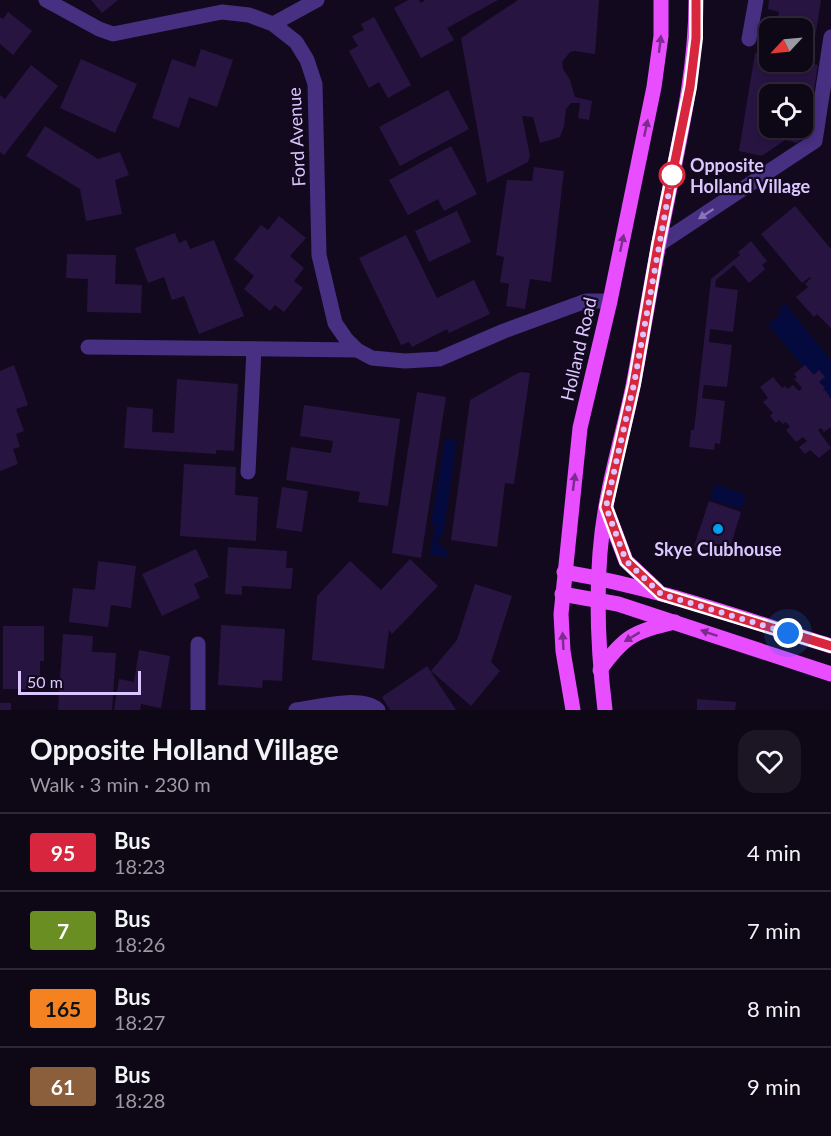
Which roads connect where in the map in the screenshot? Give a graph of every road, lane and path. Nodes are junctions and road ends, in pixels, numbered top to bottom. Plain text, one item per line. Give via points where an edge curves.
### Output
1 (46, 0) edge
2 (317, 0) edge
3 (661, 0) edge
4 (696, 0) edge
5 (756, 0) edge
6 (273, 24) junction
7 (831, 37) edge
8 (749, 39) dead end
9 (658, 245) junction
10 (610, 301) junction
11 (88, 347) dead end
12 (254, 349) junction
13 (357, 350) junction
14 (248, 472) dead end
15 (606, 507) junction
16 (564, 572) junction
17 (599, 578) junction
18 (562, 594) junction
19 (661, 594) junction
20 (598, 601) junction
21 (675, 621) junction
22 (198, 644) dead end
23 (831, 646) edge
24 (600, 670) junction
25 (831, 674) edge
26 (198, 710) edge
27 (296, 710) edge
28 (378, 710) edge
29 (573, 710) edge
30 (605, 710) edge

1 - 6 street, Ford Avenue via 113,34 222,12 249,15
2 - 6 street
10 -> 3 main road, Holland Road via 654,87
4 - 9 main road via 690,87
5 - 8 street
6 - 13 street, Ford Avenue via 296,42 315,84 319,255 335,323
7 -> 9 street via 816,141
9 - 15 main road via 634,384
10 - 13 street via 586,301 439,359 372,358
16 -> 10 main road, Holland Road via 580,428
11 - 12 street
12 - 13 street
12 - 14 street
15 - 17 main road
15 - 19 main road via 626,561
16 - 17 main road
16 - 18 main road, Holland Road
17 - 19 main road
17 - 20 main road
18 - 20 main road
29 -> 18 main road, Holland Road via 563,651
19 - 23 main road
20 - 21 main road
20 - 24 main road
21 -> 24 main road via 631,636
25 -> 21 main road
22 - 26 street
24 - 30 main road
27 - 28 street via 359,703

